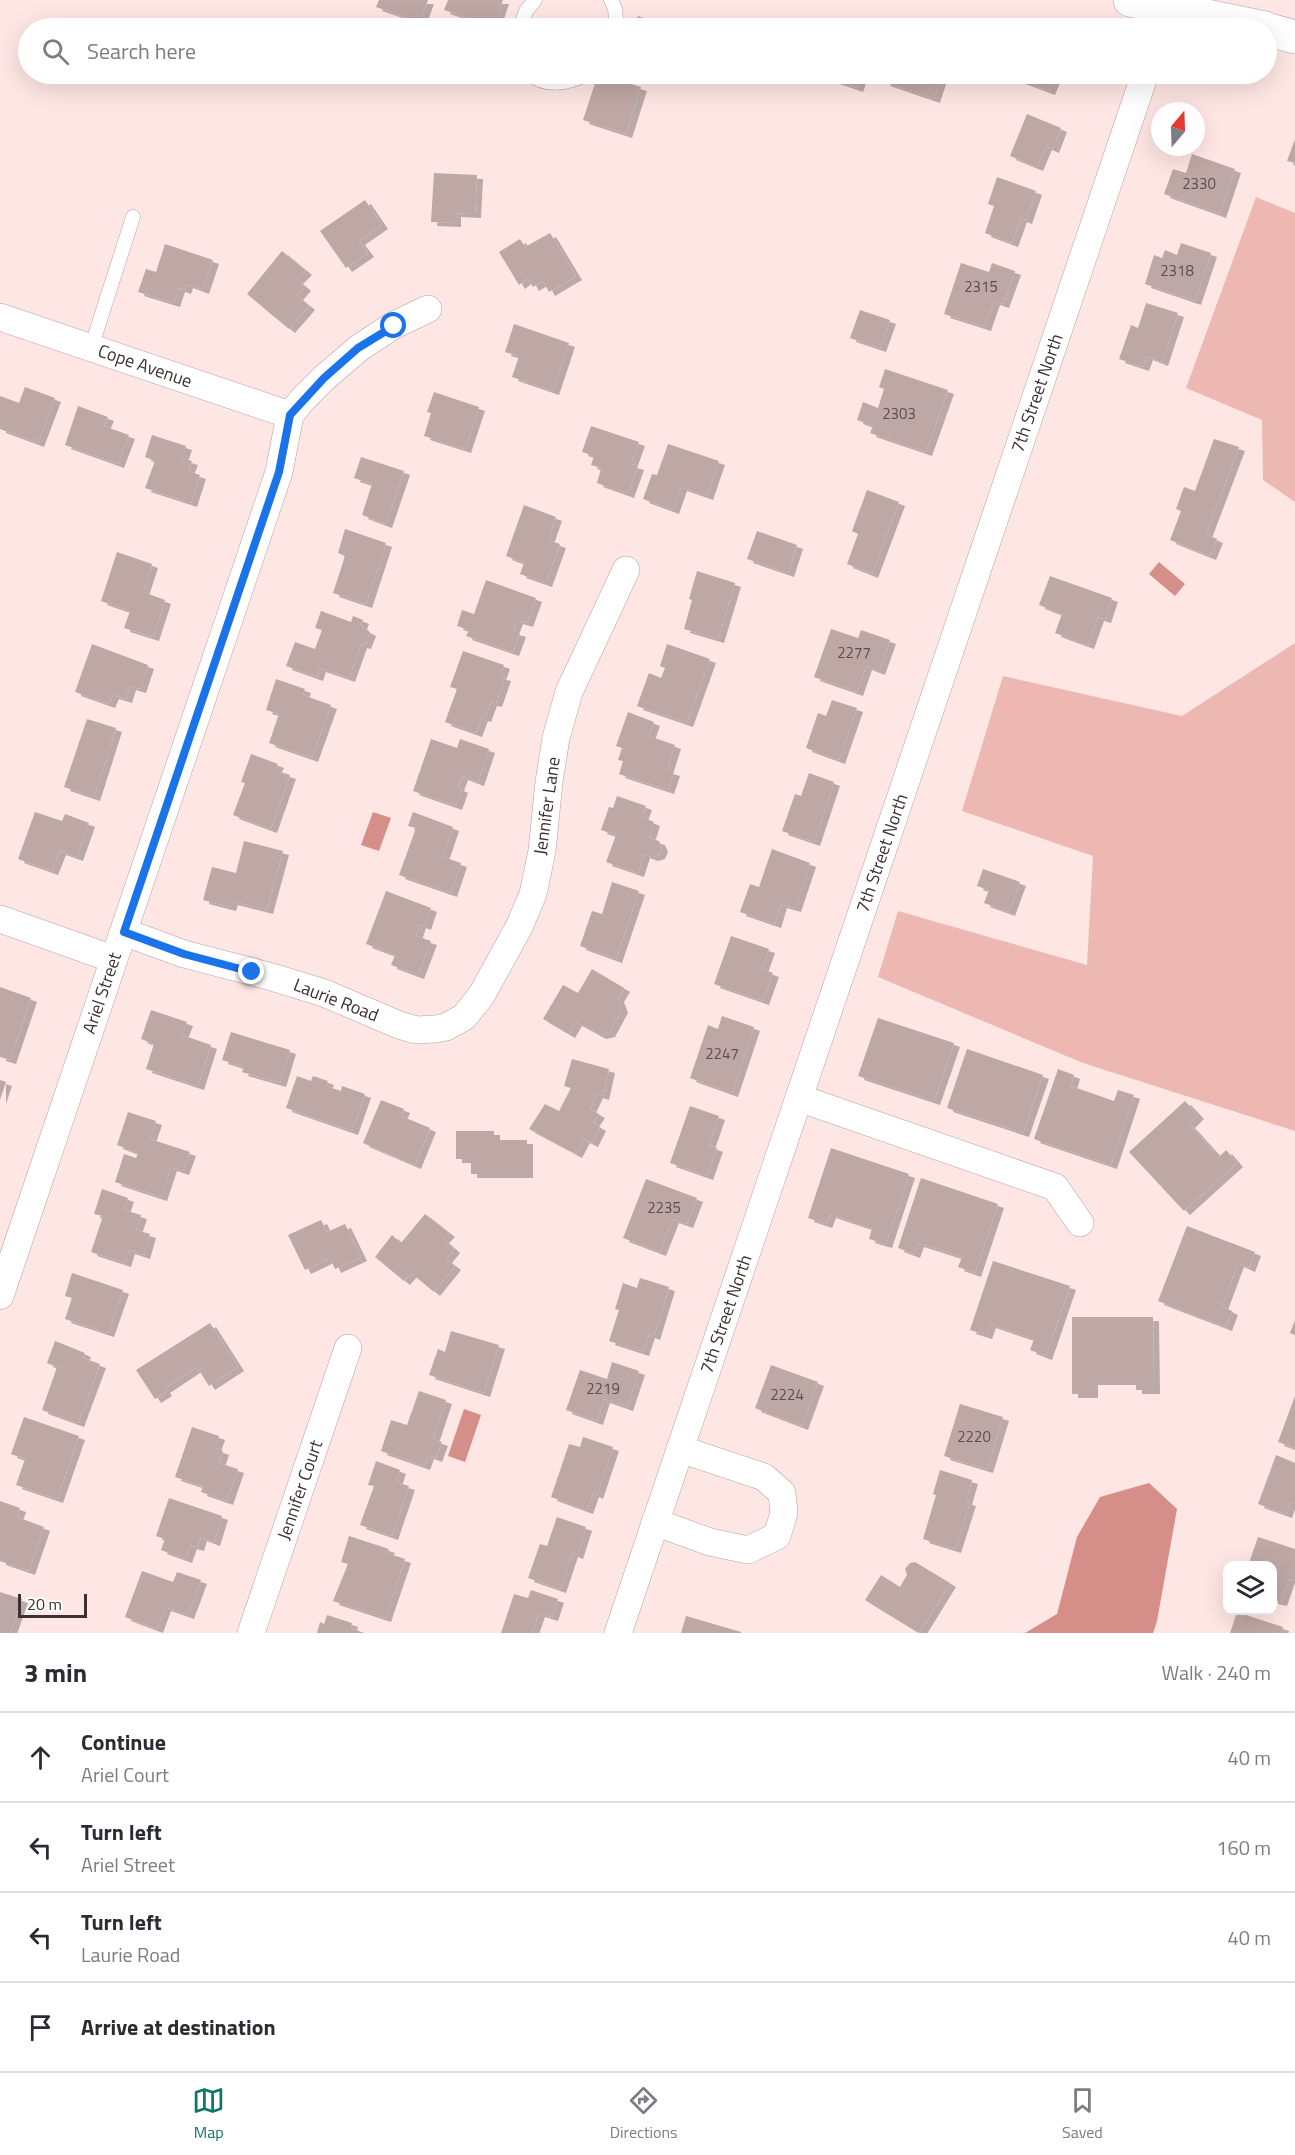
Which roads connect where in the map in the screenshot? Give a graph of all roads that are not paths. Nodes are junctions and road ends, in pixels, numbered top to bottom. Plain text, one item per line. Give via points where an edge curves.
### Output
1 (535, 0) edge
2 (611, 0) edge
3 (1130, 0) edge
4 (524, 18) edge
5 (615, 18) edge
6 (1164, 18) edge
7 (1277, 32) edge
8 (1295, 37) edge
9 (1142, 84) edge
10 (133, 217) dead end
11 (428, 309) dead end
12 (0, 317) edge
13 (91, 348) junction
14 (290, 415) junction
15 (626, 570) dead end
16 (0, 919) edge
17 (124, 932) junction
18 (113, 959) junction
19 (446, 1027) joint
20 (799, 1098) junction
21 (1080, 1223) dead end
22 (0, 1296) edge
23 (348, 1348) dead end
24 (680, 1449) junction
25 (655, 1521) junction
26 (251, 1633) edge
27 (618, 1633) edge

1 - 4 lane
2 - 5 lane
3 - 6 street
7 - 8 street
9 - 20 street, 7th Street North
10 - 13 lane
11 - 14 street via 358,348
12 - 13 street, Cope Avenue
13 - 14 street, Cope Avenue
14 - 17 street, Ariel Street via 279,472
15 - 19 street, Jennifer Lane via 569,692 556,738 533,894 477,1003 464,1017
16 - 18 street
17 - 18 street, Ariel Street
17 - 19 street, Laurie Road via 184,954 324,993 399,1025 416,1030
18 - 22 street, Ariel Street
20 - 21 street via 1055,1187
20 - 24 street, 7th Street North
23 - 26 street, Jennifer Court
24 - 25 street, 7th Street North
24 - 25 street via 764,1477 782,1493 784,1513 777,1536 748,1550 710,1542
25 - 27 street, 7th Street North

